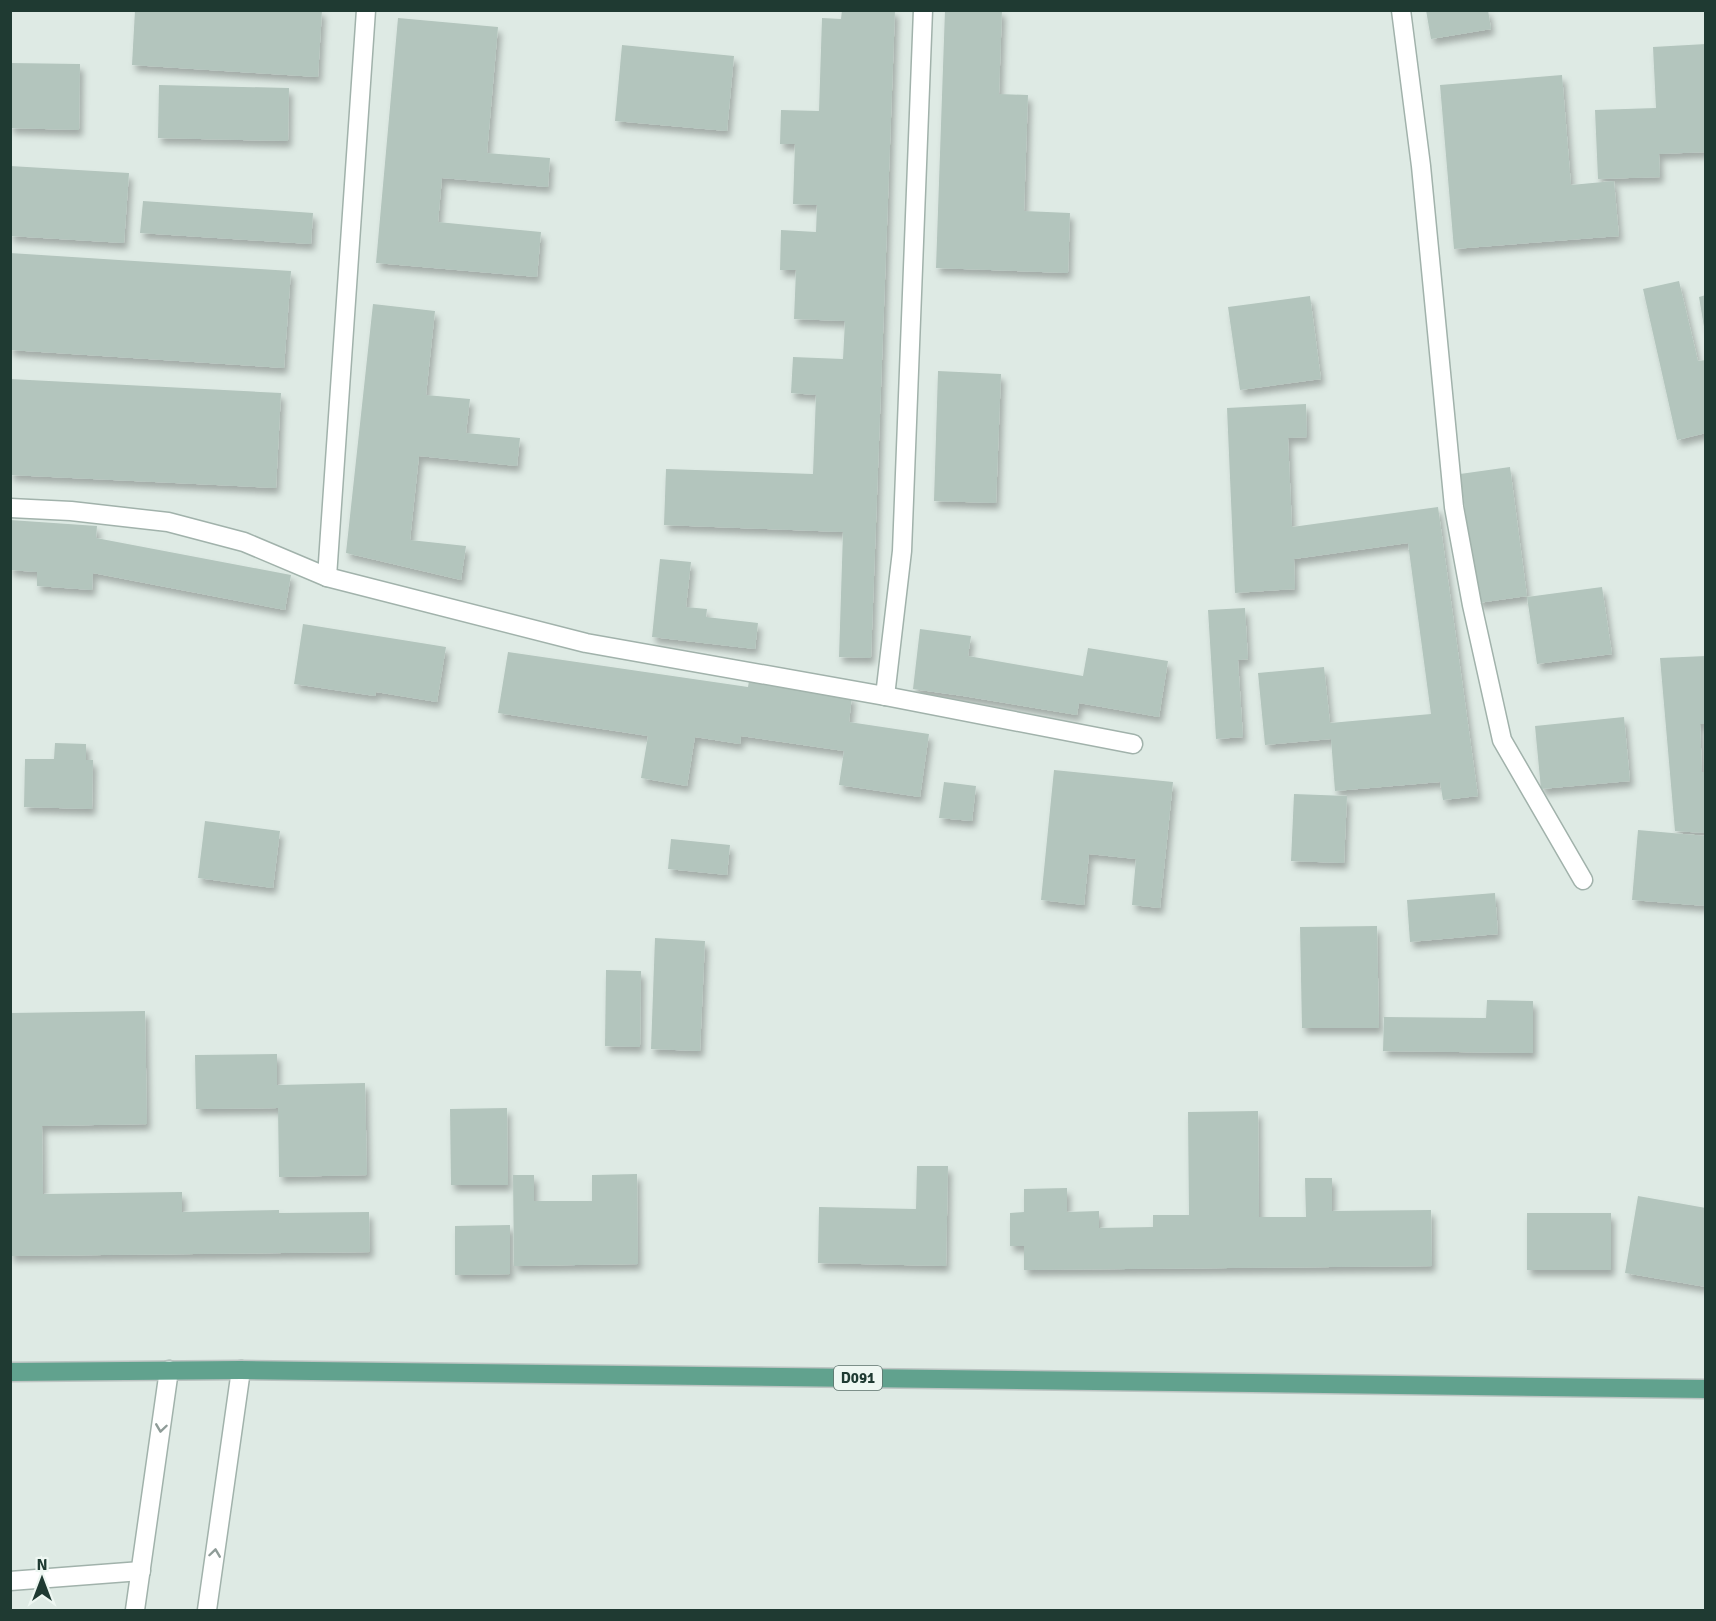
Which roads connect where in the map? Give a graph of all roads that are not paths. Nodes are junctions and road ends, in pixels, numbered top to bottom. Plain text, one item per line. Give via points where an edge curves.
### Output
1 (366, 10) edge
2 (923, 10) edge
3 (1401, 10) edge
4 (10, 508) edge
5 (327, 577) junction
6 (885, 696) junction
7 (1132, 744) dead end
8 (1583, 880) dead end
9 (169, 1370) junction
10 (241, 1370) junction
11 (10, 1372) edge
12 (1706, 1389) edge
13 (141, 1571) junction
14 (10, 1581) edge
15 (135, 1611) edge
16 (207, 1611) edge

1 - 5 street
2 - 6 street via 902,551
3 - 8 street via 1421,166 1454,507 1472,605 1502,740
4 - 5 street via 168,522 244,542
5 - 6 street via 586,643
6 - 7 street
9 - 10 main road, D091
9 - 11 main road, D091
9 -> 13 street
10 - 12 main road, D091
16 -> 10 street
13 - 14 street
13 - 15 street

